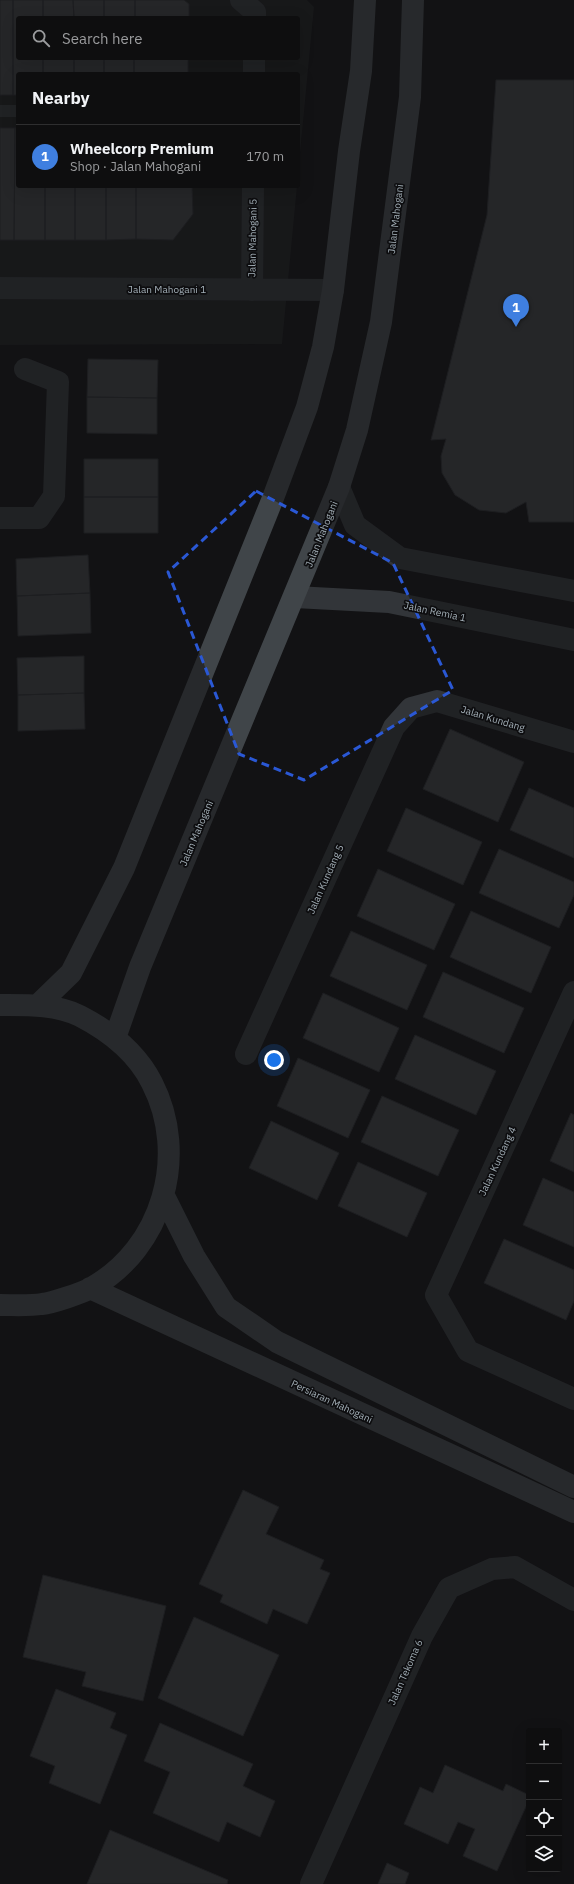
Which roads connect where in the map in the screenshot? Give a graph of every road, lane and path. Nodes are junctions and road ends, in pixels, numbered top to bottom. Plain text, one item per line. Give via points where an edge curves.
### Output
1 (241, 0) edge
2 (365, 0) edge
3 (413, 0) edge
4 (255, 16) edge
5 (254, 60) edge
6 (254, 72) edge
7 (16, 110) edge
8 (0, 111) edge
9 (253, 188) edge
10 (0, 288) edge
11 (252, 290) junction
12 (333, 290) junction
13 (25, 369) dead end
14 (339, 487) junction
15 (0, 518) edge
16 (574, 591) edge
17 (295, 597) junction
18 (574, 640) edge
19 (411, 708) joint
20 (574, 742) edge
21 (574, 992) edge
22 (0, 1005) edge
23 (38, 1005) junction
24 (115, 1038) junction
25 (246, 1054) dead end
26 (164, 1196) junction
27 (90, 1288) junction
28 (0, 1305) edge
29 (574, 1398) edge
30 (574, 1487) edge
31 (574, 1512) edge
32 (574, 1600) edge
33 (310, 1884) edge

1 - 4 street via 255,12
2 - 12 main road via 361,71
3 - 14 main road, Jalan Mahogani via 410,97 382,315 357,430
5 - 6 street
7 - 8 lane
9 - 11 street, Jalan Mahogani 5
10 - 11 street, Jalan Mahogani 1
11 - 12 street, Jalan Mahogani 1
12 - 23 main road via 323,347 304,414 273,498 124,868 71,972
13 - 15 street via 58,382 54,496 39,518
14 - 16 street via 355,525 400,558
14 - 17 main road, Jalan Mahogani
17 - 18 street, Jalan Remia 1 via 390,602
17 - 24 main road, Jalan Mahogani via 140,968
19 - 20 street, Jalan Kundang via 437,701
19 - 25 street, Jalan Kundang 5 via 394,727
21 - 29 street, Jalan Kundang 4 via 436,1295 468,1351
22 - 23 main road
23 - 24 main road via 79,1016
24 - 26 main road via 136,1058 152,1082 163,1110 169,1138 169,1168
26 - 27 main road via 152,1225 136,1250 115,1272
26 - 30 main road via 194,1256 226,1307 277,1342
27 - 28 main road via 44,1304
27 - 31 main road, Persiaran Mahogani
32 - 33 street, Jalan Tekoma 6 via 514,1567 492,1569 449,1588 422,1636

